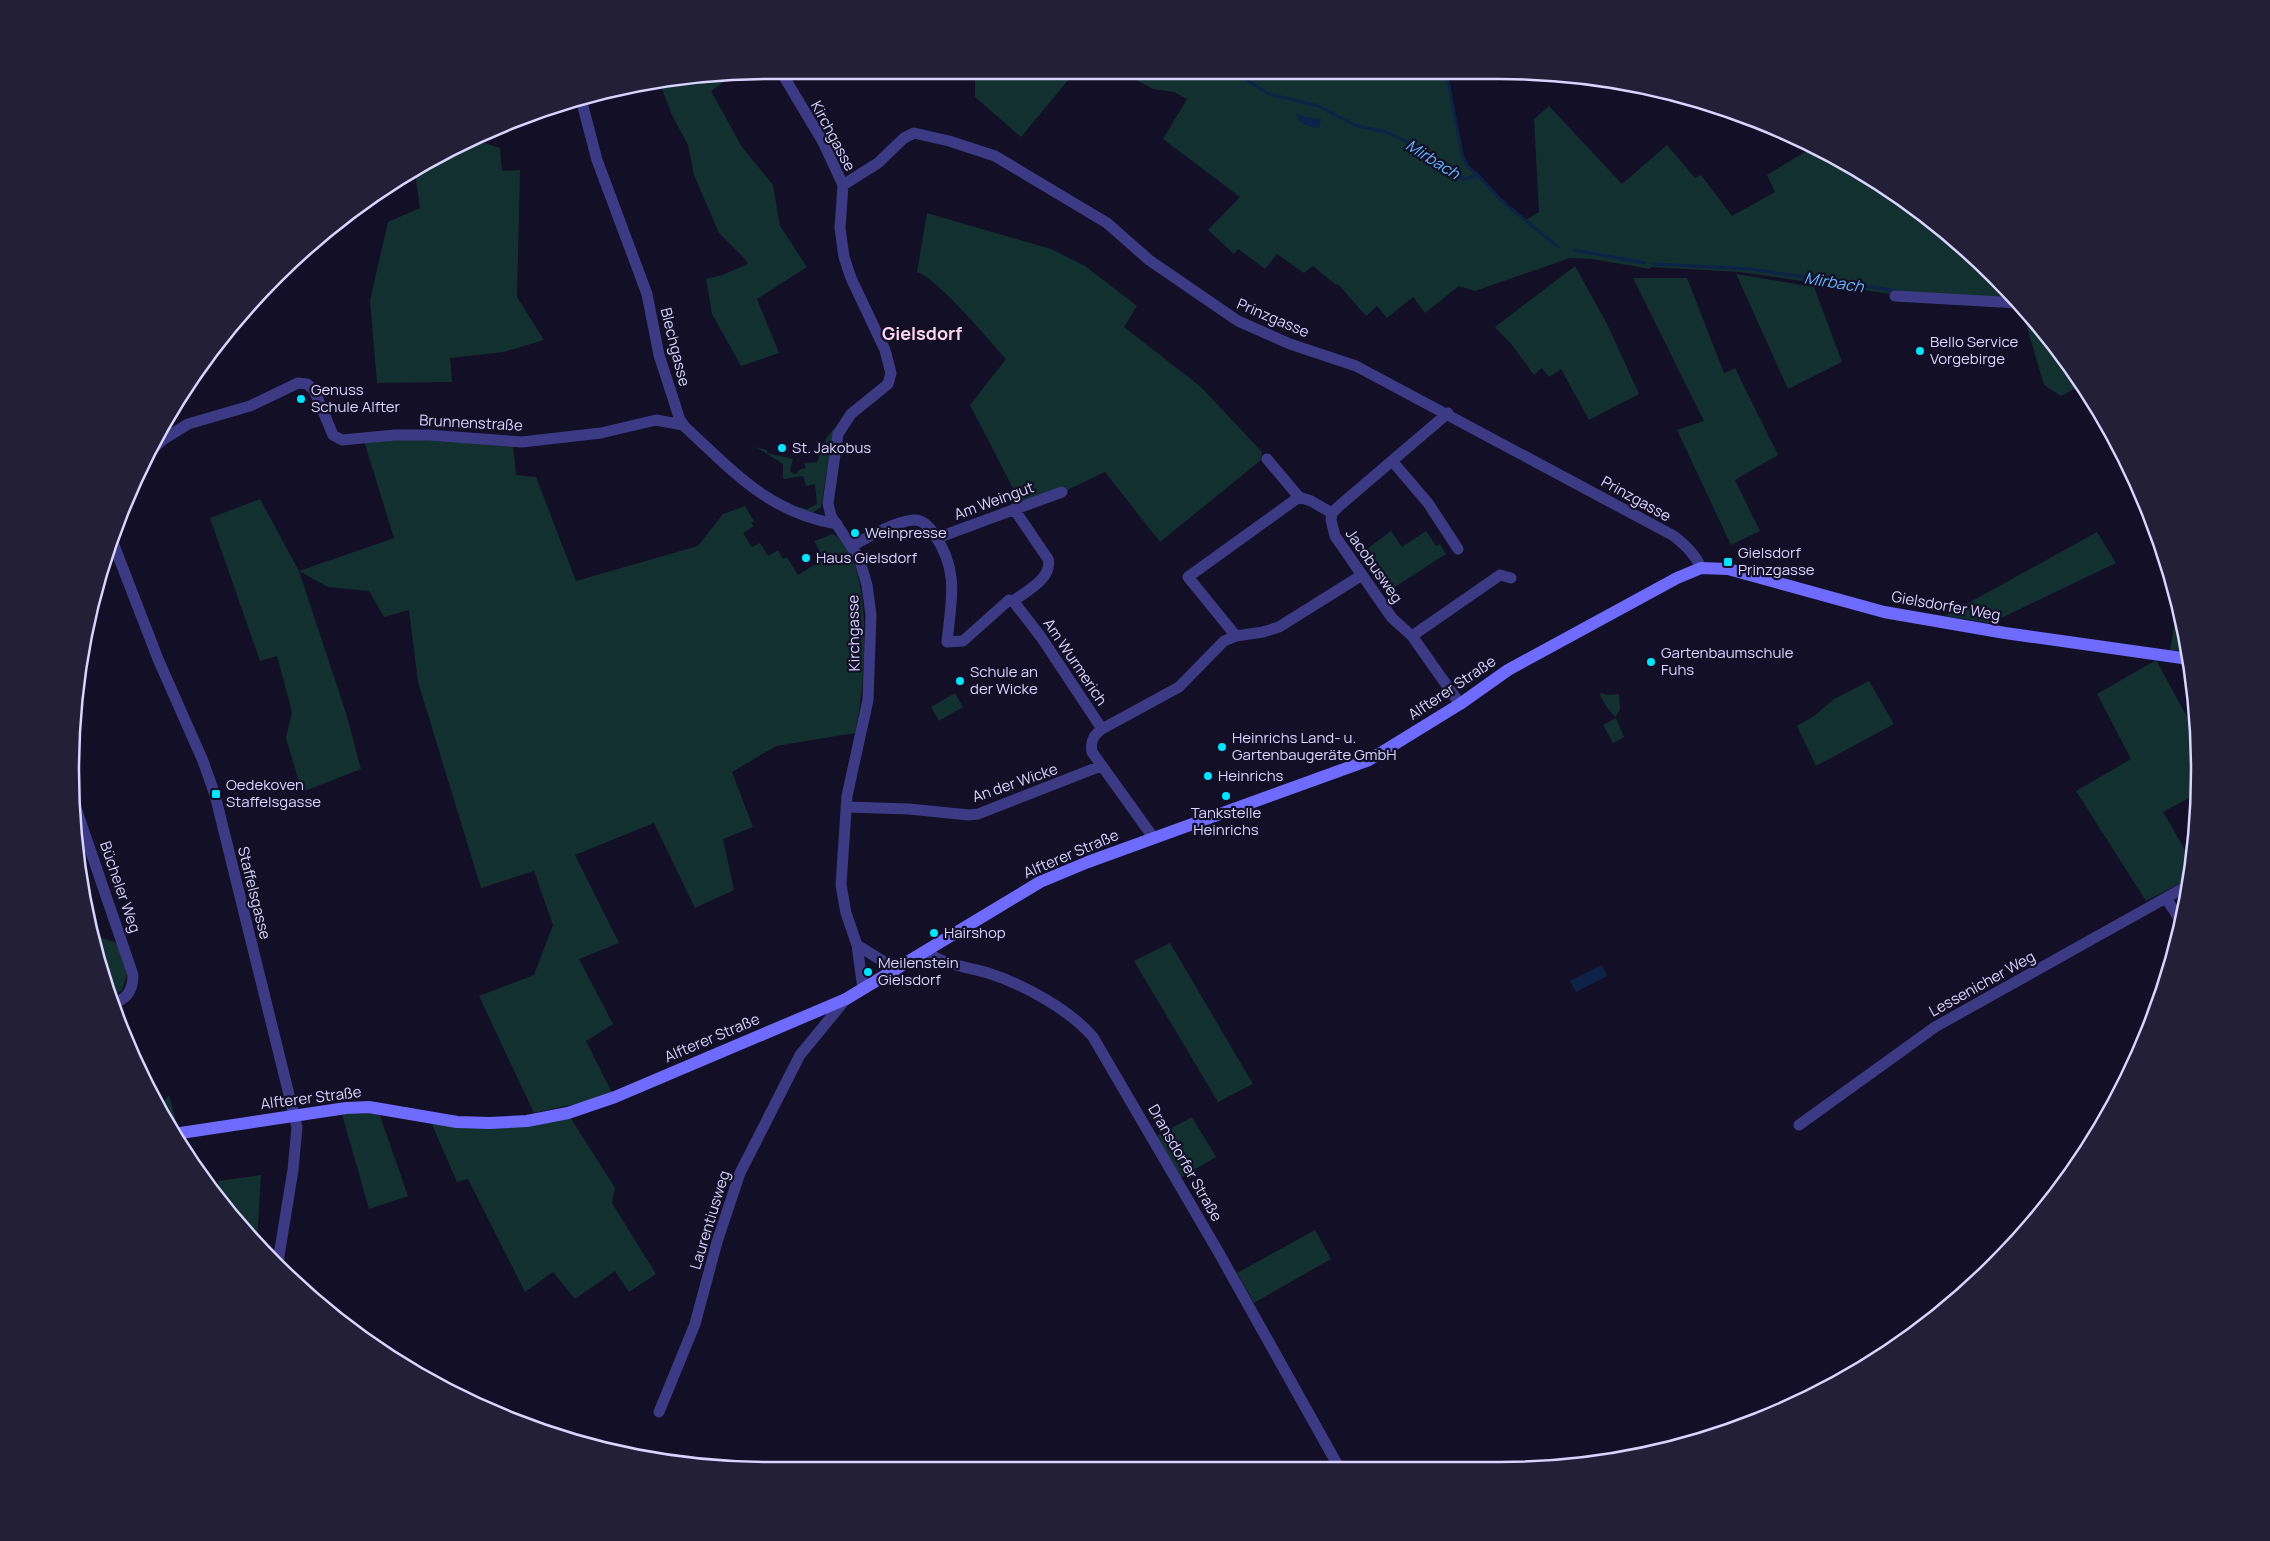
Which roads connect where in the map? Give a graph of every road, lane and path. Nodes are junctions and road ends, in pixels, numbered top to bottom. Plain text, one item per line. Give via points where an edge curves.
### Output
1 (785, 79) edge
2 (582, 105) edge
3 (843, 185) junction
4 (1895, 296) dead end
5 (2009, 302) edge
6 (1448, 413) junction
7 (683, 425) junction
8 (163, 440) edge
9 (1267, 459) dead end
10 (1393, 462) junction
11 (1062, 492) dead end
12 (1299, 497) junction
13 (1014, 509) junction
14 (1332, 513) junction
15 (837, 524) junction
16 (937, 538) junction
17 (852, 546) junction
18 (115, 548) edge
19 (1458, 549) dead end
20 (1701, 568) junction
21 (1362, 575) junction
22 (1511, 578) dead end
23 (1013, 601) junction
24 (1236, 636) junction
25 (1412, 636) junction
26 (2181, 658) edge
27 (1460, 704) junction
28 (1102, 729) junction
29 (1101, 766) junction
30 (846, 807) junction
31 (81, 822) edge
32 (1153, 837) junction
33 (2180, 890) edge
34 (2166, 898) junction
35 (2176, 914) edge
36 (857, 945) junction
37 (927, 952) junction
38 (897, 970) junction
39 (863, 989) junction
40 (846, 999) junction
41 (118, 1001) edge
42 (293, 1116) junction
43 (1799, 1124) dead end
44 (181, 1133) edge
45 (279, 1258) edge
46 (659, 1412) dead end
47 (1336, 1462) edge

1 - 3 street, Kirchgasse
2 - 7 street, Blechgasse via 597,160 647,294 659,355
3 - 6 street, Prinzgasse via 878,163 904,138 914,133 931,135 986,153 1008,162 1107,223 1149,260 1238,321 1290,344 1356,366
3 - 15 street, Kirchgasse via 840,228 844,257 881,341 891,373 888,384 851,414 838,434 828,503
4 - 5 street
6 - 10 street
6 - 20 street, Prinzgasse via 1674,536 1688,547
7 - 8 street, Brunnenstraße via 656,420 601,433 522,442 394,435 342,440 333,435 314,390 298,382 250,406 188,424
7 - 15 street, Blechgasse via 764,498 802,516
9 - 12 street
10 - 14 street
10 - 19 street via 1428,504
11 - 13 street, Am Weingut
12 - 14 street via 1311,500
12 - 24 street via 1188,577
13 - 16 street, Am Weingut
13 - 23 street via 1050,565 1046,575
14 - 21 street, Jacobusweg via 1333,532
15 - 17 street, Kirchgasse
16 - 17 street via 928,526 915,520 872,535
16 - 23 street via 953,574 947,642 963,641 1009,600
17 - 30 street, Kirchgasse via 864,571 870,601 871,669 866,714
18 - 42 street, Staffelsgasse via 215,795
20 - 26 street, Gielsdorfer Weg via 1733,570 1840,601 1918,619
20 - 27 street, Alfterer Straße via 1508,670
21 - 24 street via 1279,627
21 - 25 street, Jacobusweg via 1392,618
22 - 25 street via 1500,575
23 - 28 street, Am Wurmerich
24 - 28 street via 1215,649 1179,687
25 - 27 street, Jacobusweg
27 - 32 street, Alfterer Straße via 1368,760
28 - 29 street, Am Wurmerich via 1091,743 1092,752
29 - 30 street, An der Wicke via 978,814
29 - 32 street, Am Wurmerich
30 - 36 street, Kirchgasse via 841,894
31 - 41 street, Bücheler Weg via 133,975 130,992
32 - 37 street, Alfterer Straße via 1040,882
33 - 34 street, Lessenicher Weg
34 - 35 street
34 - 43 street, Lessenicher Weg via 1935,1027
36 - 38 street
36 - 39 street, Kirchgasse
37 - 38 street, Alfterer Straße
37 - 47 street, Dransdorfer Straße via 937,960 999,977 1030,992 1080,1022 1094,1037
38 - 39 street, Alfterer Straße
39 - 40 street, Alfterer Straße
40 - 42 street, Alfterer Straße via 615,1097 568,1113 527,1121 489,1123 457,1122 369,1107
40 - 46 street, Laurentiusweg via 794,1064 740,1173 695,1324
42 - 44 street, Alfterer Straße
42 - 45 street, Staffelsgasse via 297,1126 294,1160

